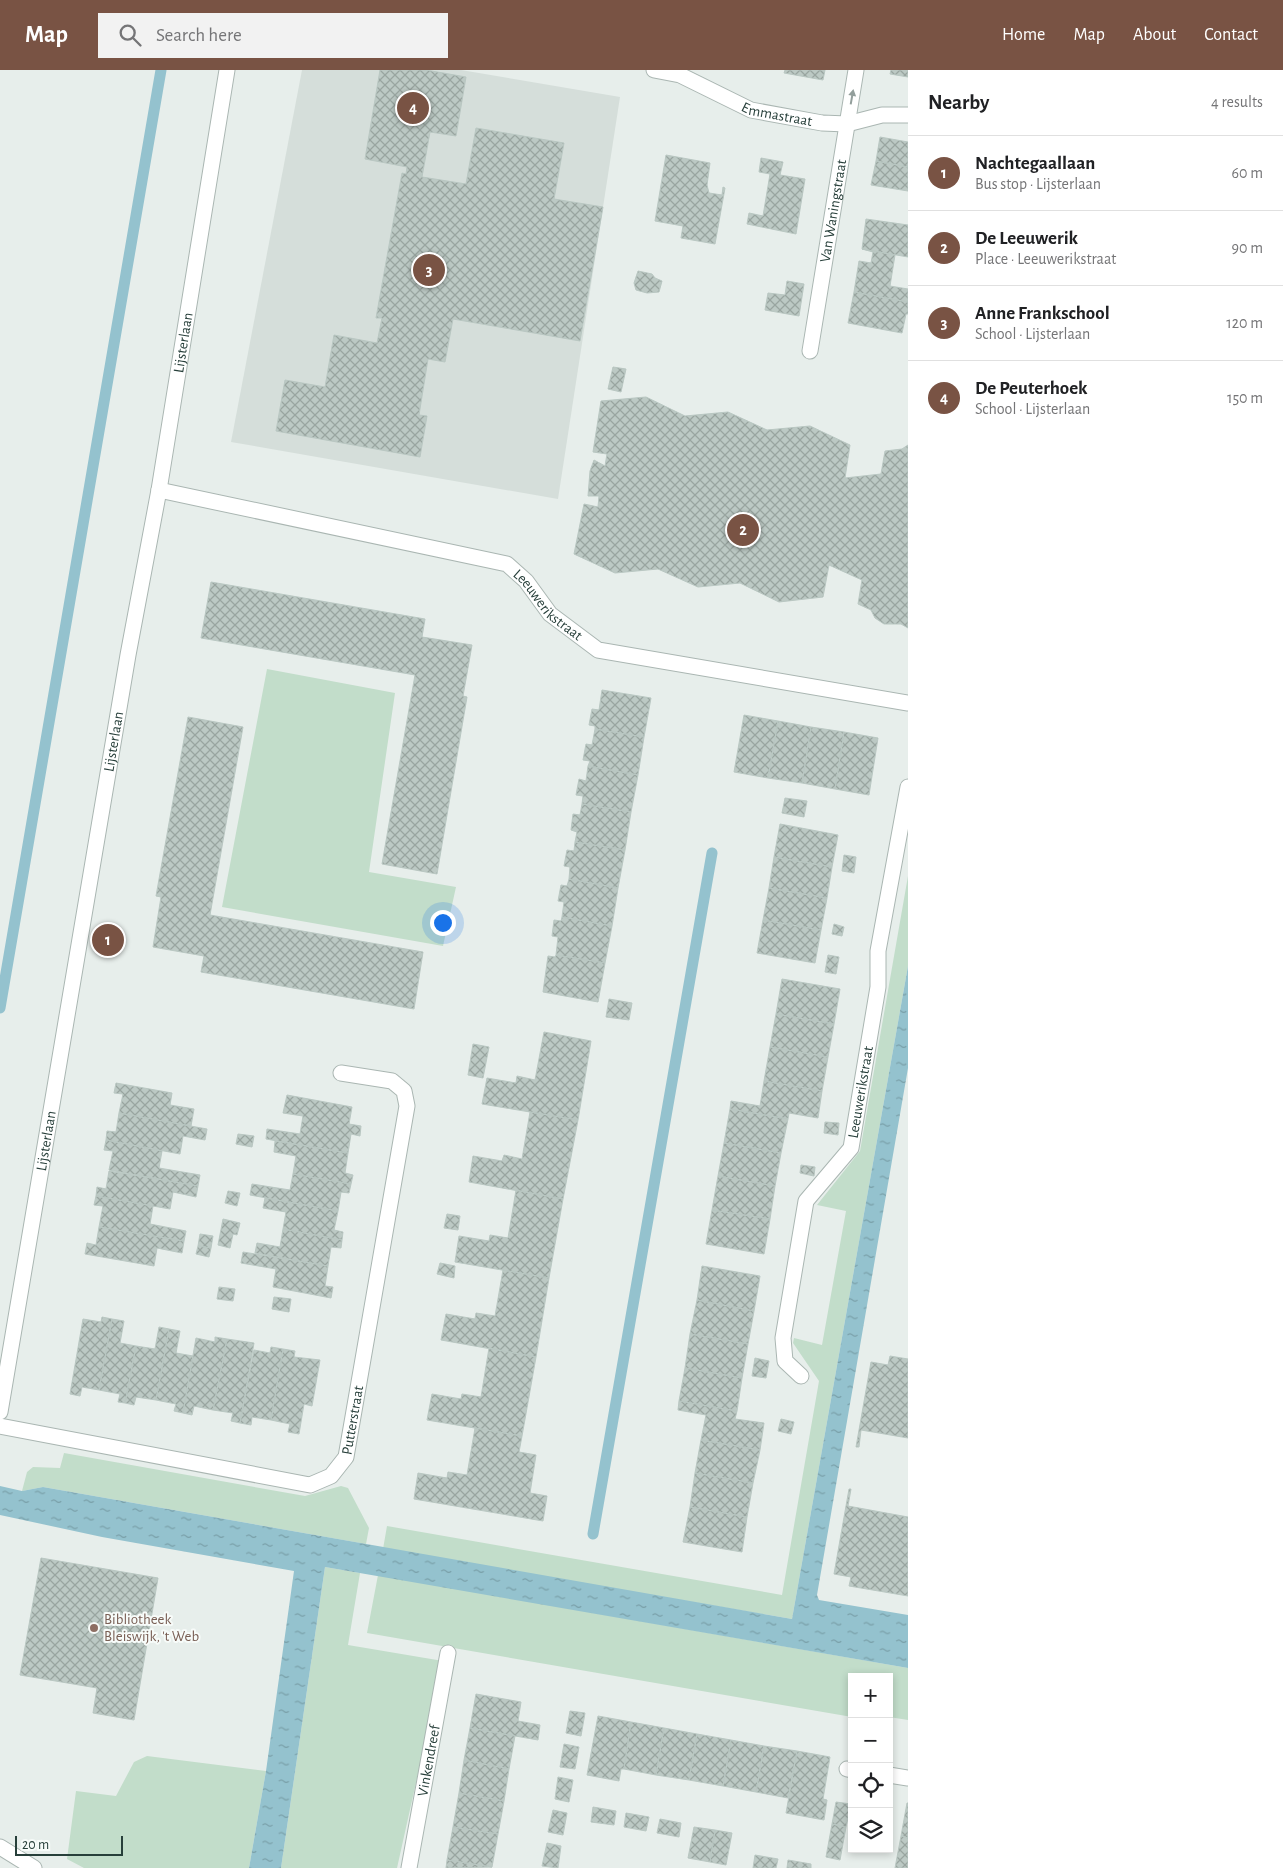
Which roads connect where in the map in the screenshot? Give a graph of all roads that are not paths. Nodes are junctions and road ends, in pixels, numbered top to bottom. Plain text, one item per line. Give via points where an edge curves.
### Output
1 (227, 70) edge
2 (654, 70) edge
3 (856, 70) edge
4 (908, 115) edge
5 (847, 124) junction
6 (810, 351) dead end
7 (159, 490) junction
8 (908, 703) edge
9 (908, 787) edge
10 (341, 1073) dead end
11 (801, 1376) dead end
12 (0, 1412) edge
13 (0, 1426) edge
14 (448, 1653) dead end
15 (893, 1776) edge
16 (908, 1778) edge
17 (0, 1847) edge
18 (34, 1868) edge
19 (409, 1868) edge

1 - 7 street, Lijsterlaan
2 - 5 street, Emmastraat via 680,75 751,110 822,123
5 -> 3 street, Van Waningstraat
4 - 5 street, Emmastraat via 882,114
5 - 6 street, Van Waningstraat
7 - 8 street, Leeuwerikstraat via 507,564 526,581 550,614 598,650
7 - 12 street, Lijsterlaan via 128,655
9 - 11 street, Leeuwerikstraat via 878,951 878,987 851,1148 806,1202 783,1338 785,1361
10 - 13 street, Putterstraat via 392,1082 404,1091 407,1106 346,1457 331,1476 310,1485
14 - 19 street, Vinkendreef
15 - 16 street
17 - 18 street

